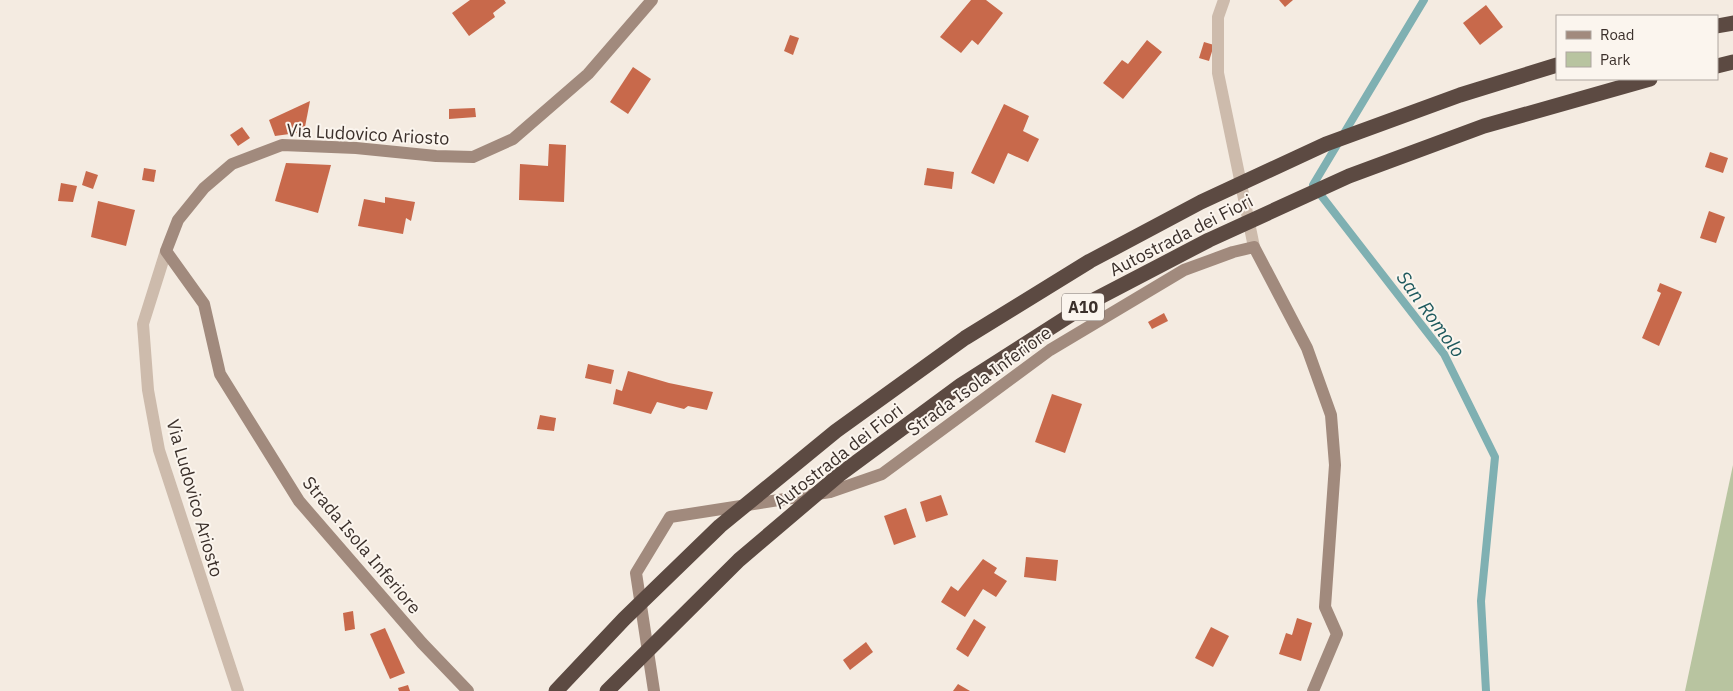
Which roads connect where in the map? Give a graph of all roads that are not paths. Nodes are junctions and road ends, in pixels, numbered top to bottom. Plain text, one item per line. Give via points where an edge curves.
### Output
1 (652, 0) edge
2 (1224, 0) edge
3 (1733, 23) edge
4 (1718, 26) edge
5 (1733, 62) edge
6 (1556, 64) edge
7 (1718, 66) edge
8 (1646, 80) edge
9 (1254, 247) junction
10 (166, 251) junction
11 (238, 691) edge
12 (468, 691) edge
13 (556, 691) edge
14 (607, 691) edge
15 (654, 691) edge
16 (1313, 691) edge

1 - 10 street, Via Ludovico Ariosto via 588,74 513,139 473,157 282,144 232,164 204,188 178,220
2 - 9 street via 1218,17 1218,73
3 - 4 highway
5 - 7 highway
6 - 13 highway, Autostrada dei Fiori / A10, bridge via 1326,144 1201,202 1090,261 973,333 836,430 720,526 624,619
8 - 14 highway, Autostrada dei Fiori / A10, bridge via 1484,126 1349,176 1208,240 1094,300 961,385 839,475 739,560
9 - 15 street, Strada Isola Inferiore via 1184,270 1050,350 882,474 830,492 670,517 636,573
9 - 16 street via 1308,348 1331,415 1335,465 1325,607 1337,634
10 - 11 street, Via Ludovico Ariosto via 143,324 148,390 159,450
10 - 12 street, Strada Isola Inferiore via 204,304 220,374 299,501

